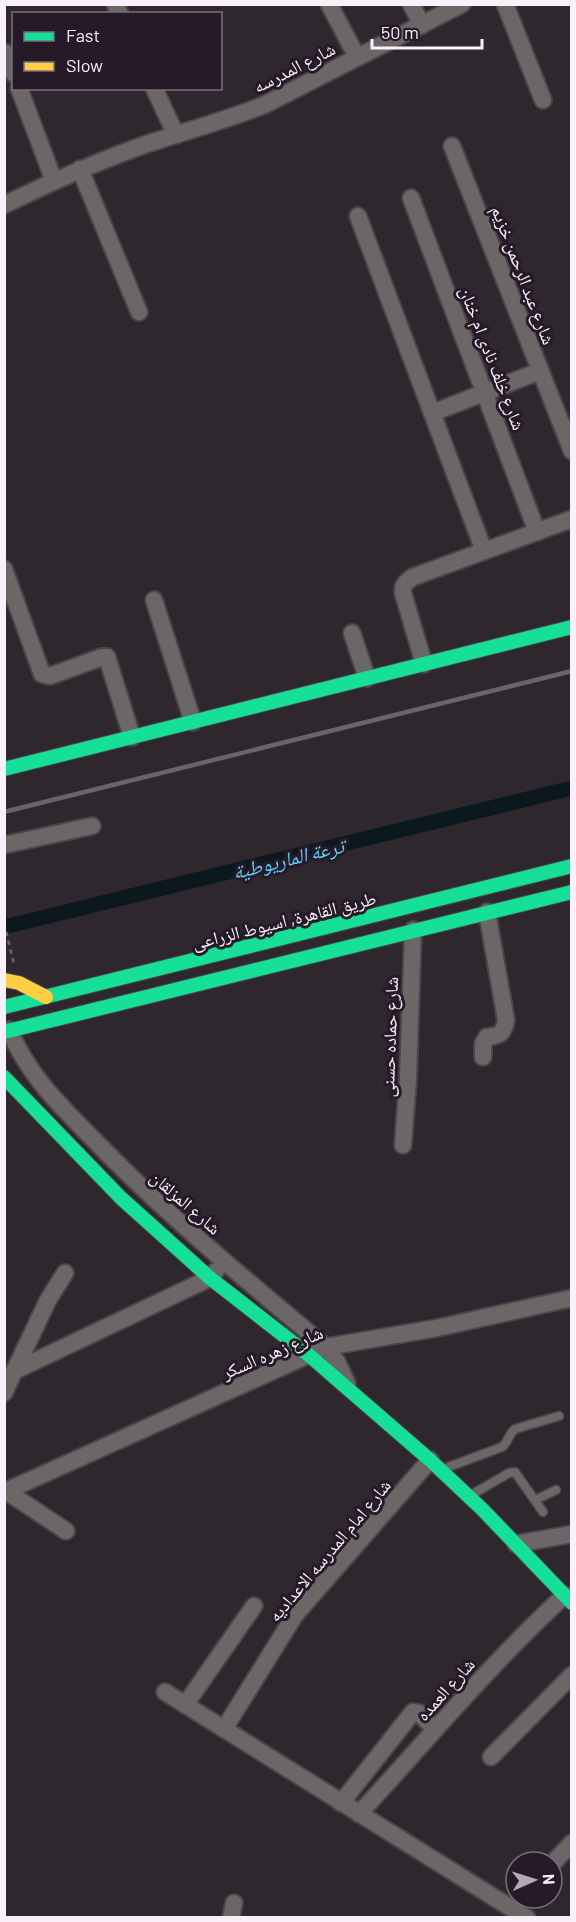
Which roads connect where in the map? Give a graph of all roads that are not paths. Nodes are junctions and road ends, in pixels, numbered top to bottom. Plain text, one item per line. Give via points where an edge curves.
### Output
1 (329, 4) edge
2 (411, 4) edge
3 (462, 4) edge
4 (505, 4) edge
5 (422, 25) junction
6 (6, 53) edge
7 (357, 57) junction
8 (12, 69) edge
9 (20, 90) edge
10 (155, 90) edge
11 (543, 100) dead end
12 (176, 135) junction
13 (452, 146) dead end
14 (80, 169) junction
15 (54, 180) junction
16 (411, 198) dead end
17 (4, 205) edge
18 (358, 216) dead end
19 (139, 312) dead end
20 (540, 371) junction
21 (485, 393) junction
22 (432, 413) junction
23 (572, 451) edge
24 (572, 519) edge
25 (537, 532) junction
26 (484, 551) junction
27 (4, 569) edge
28 (154, 600) dead end
29 (572, 627) edge
30 (352, 633) dead end
31 (424, 664) junction
32 (367, 678) junction
33 (193, 722) junction
34 (132, 737) junction
35 (4, 769) edge
36 (92, 826) dead end
37 (4, 845) edge
38 (572, 866) edge
39 (572, 891) edge
40 (487, 912) junction
41 (412, 930) junction
42 (4, 980) edge
43 (46, 997) junction
44 (4, 1006) edge
45 (56, 1018) junction
46 (7, 1031) edge
47 (483, 1057) dead end
48 (28, 1066) junction
49 (5, 1078) edge
50 (403, 1145) dead end
51 (135, 1183) junction
52 (121, 1198) junction
53 (225, 1261) junction
54 (65, 1273) dead end
55 (210, 1278) junction
56 (572, 1298) edge
57 (327, 1347) junction
58 (310, 1356) junction
59 (14, 1371) junction
60 (349, 1389) junction
61 (4, 1393) edge
62 (559, 1416) dead end
63 (435, 1465) junction
64 (556, 1490) dead end
65 (5, 1491) edge
66 (468, 1497) junction
67 (535, 1500) junction
68 (543, 1512) dead end
69 (66, 1531) dead end
70 (572, 1534) edge
71 (516, 1544) junction
72 (568, 1599) edge
73 (254, 1606) dead end
74 (572, 1675) edge
75 (165, 1692) dead end
76 (185, 1705) junction
77 (224, 1729) junction
78 (435, 1729) junction
79 (491, 1757) dead end
80 (341, 1803) junction
81 (359, 1814) junction
82 (504, 1896) edge

1 - 7 street
2 - 5 street
3 - 5 street, شارع المدرسه
4 - 11 street
5 - 7 street, شارع المدرسه
6 - 8 street
7 - 12 street, شارع المدرسه via 264,105
9 - 15 street
10 - 12 street
12 - 14 street, شارع المدرسه
13 - 20 street, شارع عبد الرحمن خزيم
14 - 15 street, شارع المدرسه
14 - 19 street
15 - 17 street, شارع المدرسه
16 - 21 street, شارع خلف نادى ام خنان
18 - 22 street
20 - 21 street
20 - 23 street, شارع عبد الرحمن خزيم
21 - 22 street
21 - 25 street, شارع خلف نادى ام خنان
22 - 26 street
24 - 25 street
25 - 26 street
26 - 31 street via 412,577 402,588
27 - 34 street via 42,674 50,676 107,657
28 - 33 street
29 - 31 main road
30 - 32 street
31 - 32 main road
32 - 33 main road
33 - 34 main road
34 - 35 main road
36 - 37 street
38 - 43 main road, طريق القاهرة, اسيوط الزراعى
39 - 40 main road
40 - 41 main road
40 - 47 street via 506,1020 505,1030 499,1036 487,1037
41 - 45 main road
41 - 50 street, شارع حماده حسنى
42 - 43 main road
43 - 44 main road, طريق القاهرة, اسيوط الزراعى
43 - 45 main road
45 - 46 main road
46 - 48 street, شارع المزلقان
48 - 49 street
48 - 51 street, شارع المزلقان
49 - 52 main road, شارع المزلقان
51 - 52 street
51 - 53 street, شارع المزلقان
52 - 55 main road, شارع المزلقان
53 - 55 street
53 - 57 street, شارع المزلقان
54 - 59 street
55 - 58 main road, شارع المزلقان
55 - 59 street
56 - 57 street, شارع زهره السكر
57 - 58 street, شارع زهره السكر
57 - 60 street, شارع المزلقان
58 - 60 main road, شارع المزلقان
58 - 65 street, شارع زهره السكر
59 - 61 street
60 - 63 main road, شارع المزلقان
62 - 63 lane via 515,1429 502,1447
63 - 66 main road, شارع المزلقان
63 - 77 street, شارع امام المدرسه الاعداديه via 295,1615
64 - 67 lane
65 - 69 street
66 - 67 lane via 512,1472 517,1473
66 - 71 main road, شارع المزلقان
67 - 68 lane
70 - 71 street
71 - 72 main road, شارع المزلقان
72 - 78 street, شارع العمده via 524,1633
73 - 76 street
74 - 79 street
75 - 76 street
76 - 77 street
77 - 80 street
78 - 80 street via 413,1712
78 - 81 street, شارع العمده
80 - 81 street
81 - 82 street

